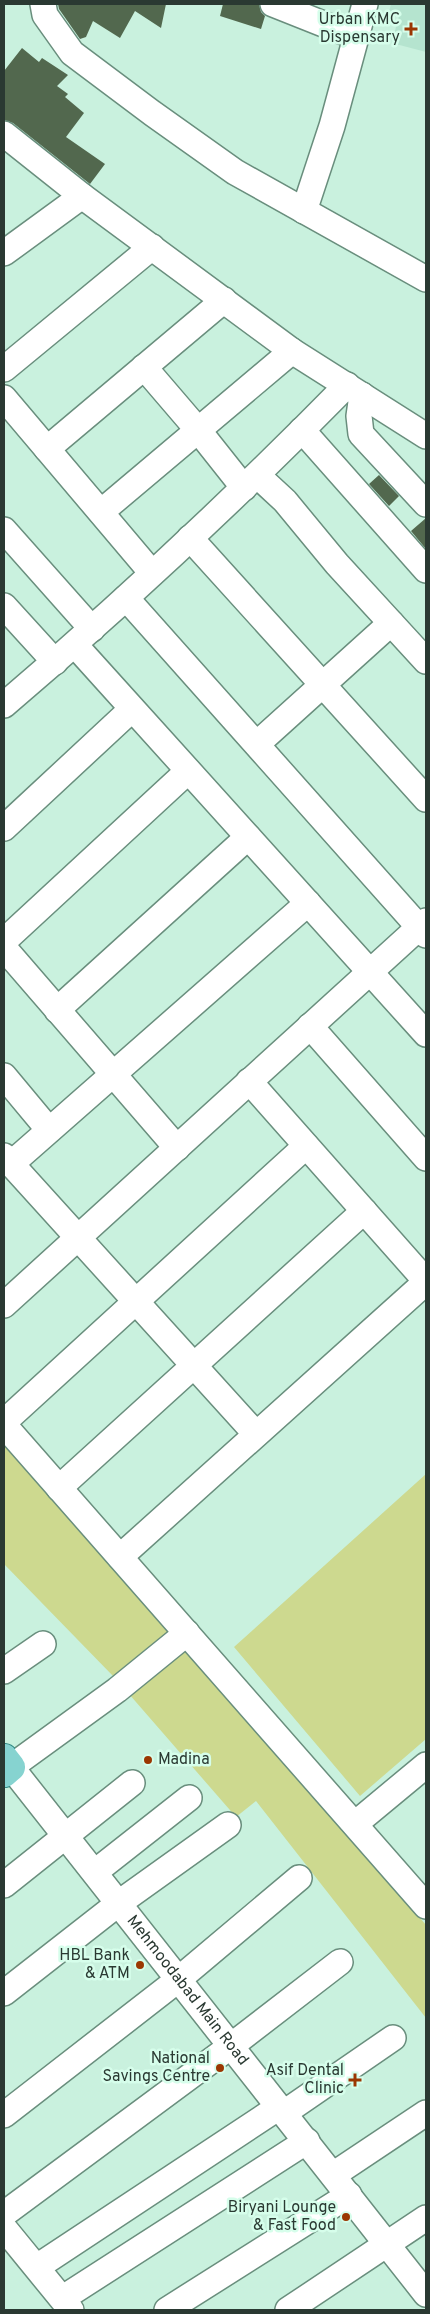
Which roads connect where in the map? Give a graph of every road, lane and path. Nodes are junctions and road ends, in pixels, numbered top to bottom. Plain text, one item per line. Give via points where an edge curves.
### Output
1 (43, 4) edge
2 (273, 4) edge
3 (365, 4) edge
4 (356, 37) junction
5 (6, 140) edge
6 (82, 196) junction
7 (304, 211) junction
8 (152, 247) junction
9 (4, 253) edge
10 (426, 279) edge
11 (224, 300) junction
12 (292, 350) junction
13 (144, 367) junction
14 (4, 369) edge
15 (354, 390) junction
16 (4, 398) edge
17 (198, 430) junction
18 (302, 430) junction
19 (426, 436) edge
20 (47, 449) junction
21 (251, 482) junction
22 (426, 504) edge
23 (101, 512) junction
24 (4, 530) edge
25 (190, 538) junction
26 (426, 570) edge
27 (152, 573) junction
28 (126, 598) junction
29 (4, 606) edge
30 (391, 623) junction
31 (84, 637) junction
32 (426, 661) edge
33 (55, 662) junction
34 (323, 685) junction
35 (4, 705) edge
36 (132, 709) junction
37 (257, 744) junction
38 (188, 771) junction
39 (426, 799) edge
40 (4, 828) edge
41 (248, 837) junction
42 (308, 903) junction
43 (424, 927) edge
44 (4, 941) edge
45 (4, 948) edge
46 (370, 971) junction
47 (58, 1010) junction
48 (310, 1026) junction
49 (426, 1034) edge
50 (113, 1074) junction
51 (4, 1076) edge
52 (249, 1081) junction
53 (49, 1130) junction
54 (306, 1146) junction
55 (176, 1148) junction
56 (426, 1158) edge
57 (7, 1160) edge
58 (364, 1211) junction
59 (77, 1238) junction
60 (426, 1281) edge
61 (136, 1302) junction
62 (4, 1305) edge
63 (194, 1365) junction
64 (4, 1423) edge
65 (256, 1434) junction
66 (59, 1488) junction
67 (120, 1557) junction
68 (187, 1632) junction
69 (43, 1644) dead end
70 (4, 1670) edge
71 (426, 1765) edge
72 (6, 1766) edge
73 (132, 1783) dead end
74 (189, 1798) dead end
75 (355, 1824) junction
76 (228, 1825) dead end
77 (66, 1836) junction
78 (95, 1872) junction
79 (299, 1878) dead end
80 (4, 1885) edge
81 (119, 1903) junction
82 (426, 1906) edge
83 (340, 1962) dead end
84 (179, 1979) junction
85 (4, 1993) edge
86 (393, 2038) dead end
87 (231, 2046) junction
88 (282, 2110) junction
89 (426, 2113) edge
90 (4, 2115) edge
91 (306, 2142) junction
92 (333, 2175) junction
93 (349, 2195) junction
94 (4, 2214) edge
95 (426, 2218) edge
96 (4, 2228) edge
97 (388, 2245) junction
98 (37, 2267) junction
99 (423, 2283) edge
100 (67, 2304) edge
101 (167, 2310) edge
102 (288, 2310) edge

1 - 7 street via 45,14 72,54 234,172
2 - 4 street
3 - 4 street
4 - 7 street
5 - 6 street
6 - 8 street
6 - 9 street
7 - 10 street
8 - 11 street
8 - 14 street
11 - 12 street
11 - 13 street
12 - 15 street
12 - 17 street
13 - 17 street
13 - 20 street
15 - 18 street
15 - 19 street
15 - 22 street via 361,434
16 - 20 street
17 - 21 street
17 - 23 street
18 - 21 street
18 - 26 street
20 - 23 street
21 - 25 street
21 - 30 street via 285,502
23 - 27 street
24 - 31 street
25 - 27 street
25 - 34 street
27 - 28 street
28 - 31 street
28 - 37 street
29 - 33 street
30 - 32 street
30 - 34 street
31 - 33 street
31 - 36 street
33 - 35 street
34 - 37 street
34 - 39 street
36 - 38 street
36 - 40 street
37 - 43 street
38 - 41 street
38 - 44 street
41 - 42 street
41 - 47 street
42 - 46 street
42 - 50 street
43 - 46 street
45 - 47 street
46 - 48 street
46 - 49 street
47 - 50 street
48 - 52 street
48 - 56 street
50 - 53 street
50 - 55 street
51 - 53 street
52 - 54 street
52 - 55 street
53 - 57 street
54 - 58 street
54 - 61 street
55 - 59 street
57 - 59 street
58 - 60 street
58 - 63 street
59 - 61 street
59 - 62 street
60 - 65 street
61 - 63 street
61 - 64 street
63 - 65 street
63 - 66 street
64 - 66 street
65 - 67 street
66 - 67 street
67 - 68 street
68 - 72 street via 117,1690
68 - 75 street
69 - 70 street
71 - 75 street
72 - 77 street, Mehmoodabad Main Road
73 - 77 street
74 - 78 street
75 - 82 street
76 - 81 street
77 - 78 street, Mehmoodabad Main Road
77 - 80 street
78 - 81 street, Mehmoodabad Main Road
79 - 84 street
81 - 84 street, Mehmoodabad Main Road
81 - 85 street
83 - 87 street
84 - 87 street, Mehmoodabad Main Road
84 - 90 street
86 - 88 street
87 - 88 street, Mehmoodabad Main Road
87 - 94 street
88 - 91 street, Mehmoodabad Main Road
88 - 98 street
89 - 92 street
91 - 92 street, Mehmoodabad Main Road
91 - 100 street
92 - 93 street, Mehmoodabad Main Road
93 - 97 street, Mehmoodabad Main Road
93 - 101 street
95 - 97 street
96 - 98 street
97 - 99 street, Mehmoodabad Main Road
97 - 102 street
98 - 100 street

